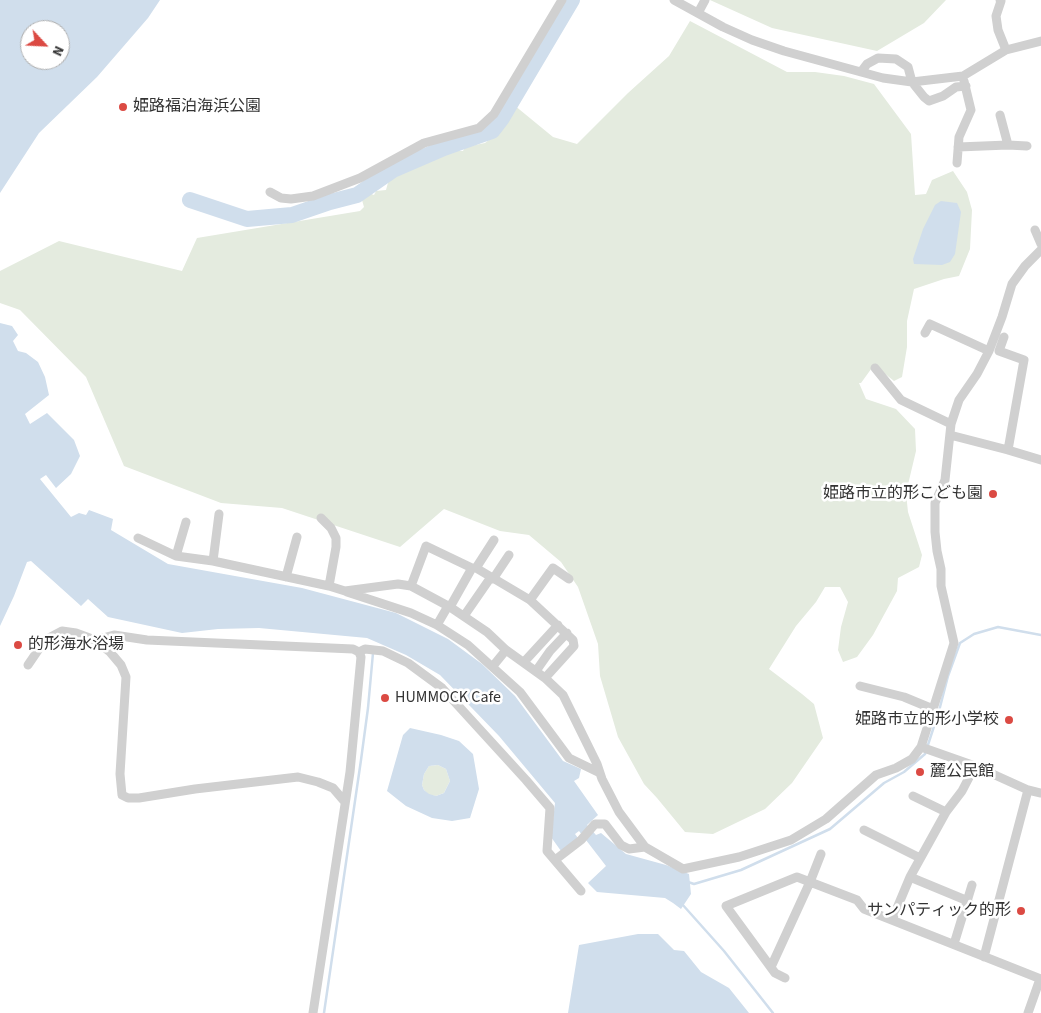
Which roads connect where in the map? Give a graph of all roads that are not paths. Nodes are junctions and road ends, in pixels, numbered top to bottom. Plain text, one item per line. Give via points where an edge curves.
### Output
1 (562, 0) edge
2 (674, 0) edge
3 (705, 0) edge
4 (1000, 0) edge
5 (698, 13) junction
6 (1041, 41) edge
7 (1006, 50) junction
8 (861, 72) junction
9 (963, 76) junction
10 (912, 82) junction
11 (966, 86) junction
12 (1000, 115) dead end
13 (1008, 145) junction
14 (1027, 146) dead end
15 (958, 148) junction
16 (958, 163) dead end
17 (270, 192) dead end
18 (1035, 230) dead end
19 (1041, 244) edge
20 (1041, 250) edge
21 (925, 333) dead end
22 (1004, 337) dead end
23 (989, 351) junction
24 (875, 368) dead end
25 (951, 424) junction
26 (950, 436) junction
27 (1008, 450) junction
28 (1041, 460) edge
29 (219, 514) dead end
30 (321, 518) dead end
31 (186, 522) dead end
32 (296, 537) dead end
33 (138, 538) dead end
34 (494, 540) dead end
35 (509, 555) dead end
36 (176, 556) junction
37 (213, 561) junction
38 (474, 568) junction
39 (286, 577) junction
40 (492, 578) junction
41 (568, 579) dead end
42 (328, 586) junction
43 (412, 586) junction
44 (345, 591) junction
45 (530, 600) junction
46 (449, 606) junction
47 (464, 616) junction
48 (437, 625) junction
49 (558, 625) junction
50 (567, 634) junction
51 (95, 640) junction
52 (506, 650) junction
53 (358, 652) junction
54 (524, 662) junction
55 (28, 665) dead end
56 (493, 666) junction
57 (536, 671) junction
58 (545, 678) junction
59 (860, 686) dead end
60 (933, 708) junction
61 (922, 747) junction
62 (975, 766) junction
63 (600, 773) junction
64 (1028, 790) junction
65 (1041, 794) edge
66 (914, 796) dead end
67 (345, 802) junction
68 (946, 812) junction
69 (864, 830) dead end
70 (645, 846) junction
71 (821, 854) dead end
72 (920, 858) junction
73 (555, 860) junction
74 (910, 877) junction
75 (810, 882) junction
76 (972, 885) dead end
77 (581, 891) dead end
78 (968, 901) junction
79 (892, 920) junction
80 (954, 944) junction
81 (984, 956) junction
82 (771, 967) junction
83 (785, 978) dead end
84 (1040, 979) edge
85 (313, 1013) edge
86 (1028, 1013) edge

1 - 17 street via 494,114 479,128 424,143 360,178 313,196 291,200
2 - 5 street
3 - 5 street
4 - 7 street via 996,16
5 - 8 street via 752,40
6 - 7 street
7 - 9 street
8 - 10 street
8 - 10 street via 878,58 896,59 908,67
9 - 10 street
9 - 11 street
10 - 11 street via 929,101 956,87
11 - 15 street via 972,110 959,137
12 - 13 street
13 - 14 street
13 - 15 street
15 - 16 street
18 - 19 street
20 - 23 street via 1012,284
21 - 23 street via 930,324
22 - 27 street via 999,351 1024,360
23 - 25 street via 959,400
24 - 25 street via 900,400
25 - 26 street
26 - 27 street
26 - 60 street via 945,480 935,503 935,532 941,586 954,643
27 - 28 street
29 - 37 street
30 - 42 street via 336,538
31 - 36 street
32 - 39 street
33 - 36 street
34 - 38 street
35 - 40 street
36 - 37 street
37 - 39 street
38 - 40 street
38 - 43 street via 426,546
38 - 46 street
39 - 42 street
40 - 45 street
40 - 47 street
41 - 45 street via 553,568
42 - 44 street
43 - 44 street via 398,584
43 - 46 street
44 - 48 street
45 - 49 street
46 - 47 street
46 - 48 street
47 - 52 street
48 - 56 street
49 - 50 street
49 - 54 street
50 - 57 street
50 - 58 street via 574,646
51 - 53 street via 114,635 147,640 353,649
51 - 55 street via 76,632 62,632 45,640
51 - 67 street via 121,665 126,677 120,774 122,795 139,798 298,777 333,788
52 - 54 street
52 - 56 street
53 - 67 street via 361,657 356,718
53 - 73 street via 365,648 384,651 408,663 442,688 550,808 547,852
54 - 57 street
56 - 63 street via 520,692 569,758
57 - 58 street
58 - 63 street via 563,695
59 - 60 street
60 - 61 street
61 - 62 street
61 - 70 street via 912,759 876,774 826,819 791,840 739,857 683,869
62 - 64 street
62 - 68 street
63 - 70 street via 619,812
64 - 65 street
64 - 81 street
66 - 68 street
67 - 85 street
68 - 72 street
69 - 72 street
70 - 73 street via 629,849 621,846 605,824 596,824
71 - 75 street
72 - 74 street
73 - 77 street
74 - 78 street
74 - 79 street
75 - 79 street via 856,900 864,909
75 - 82 street
75 - 82 street via 797,877 726,906
76 - 78 street
78 - 80 street
79 - 80 street
80 - 81 street
81 - 84 street
82 - 83 street
84 - 86 street

